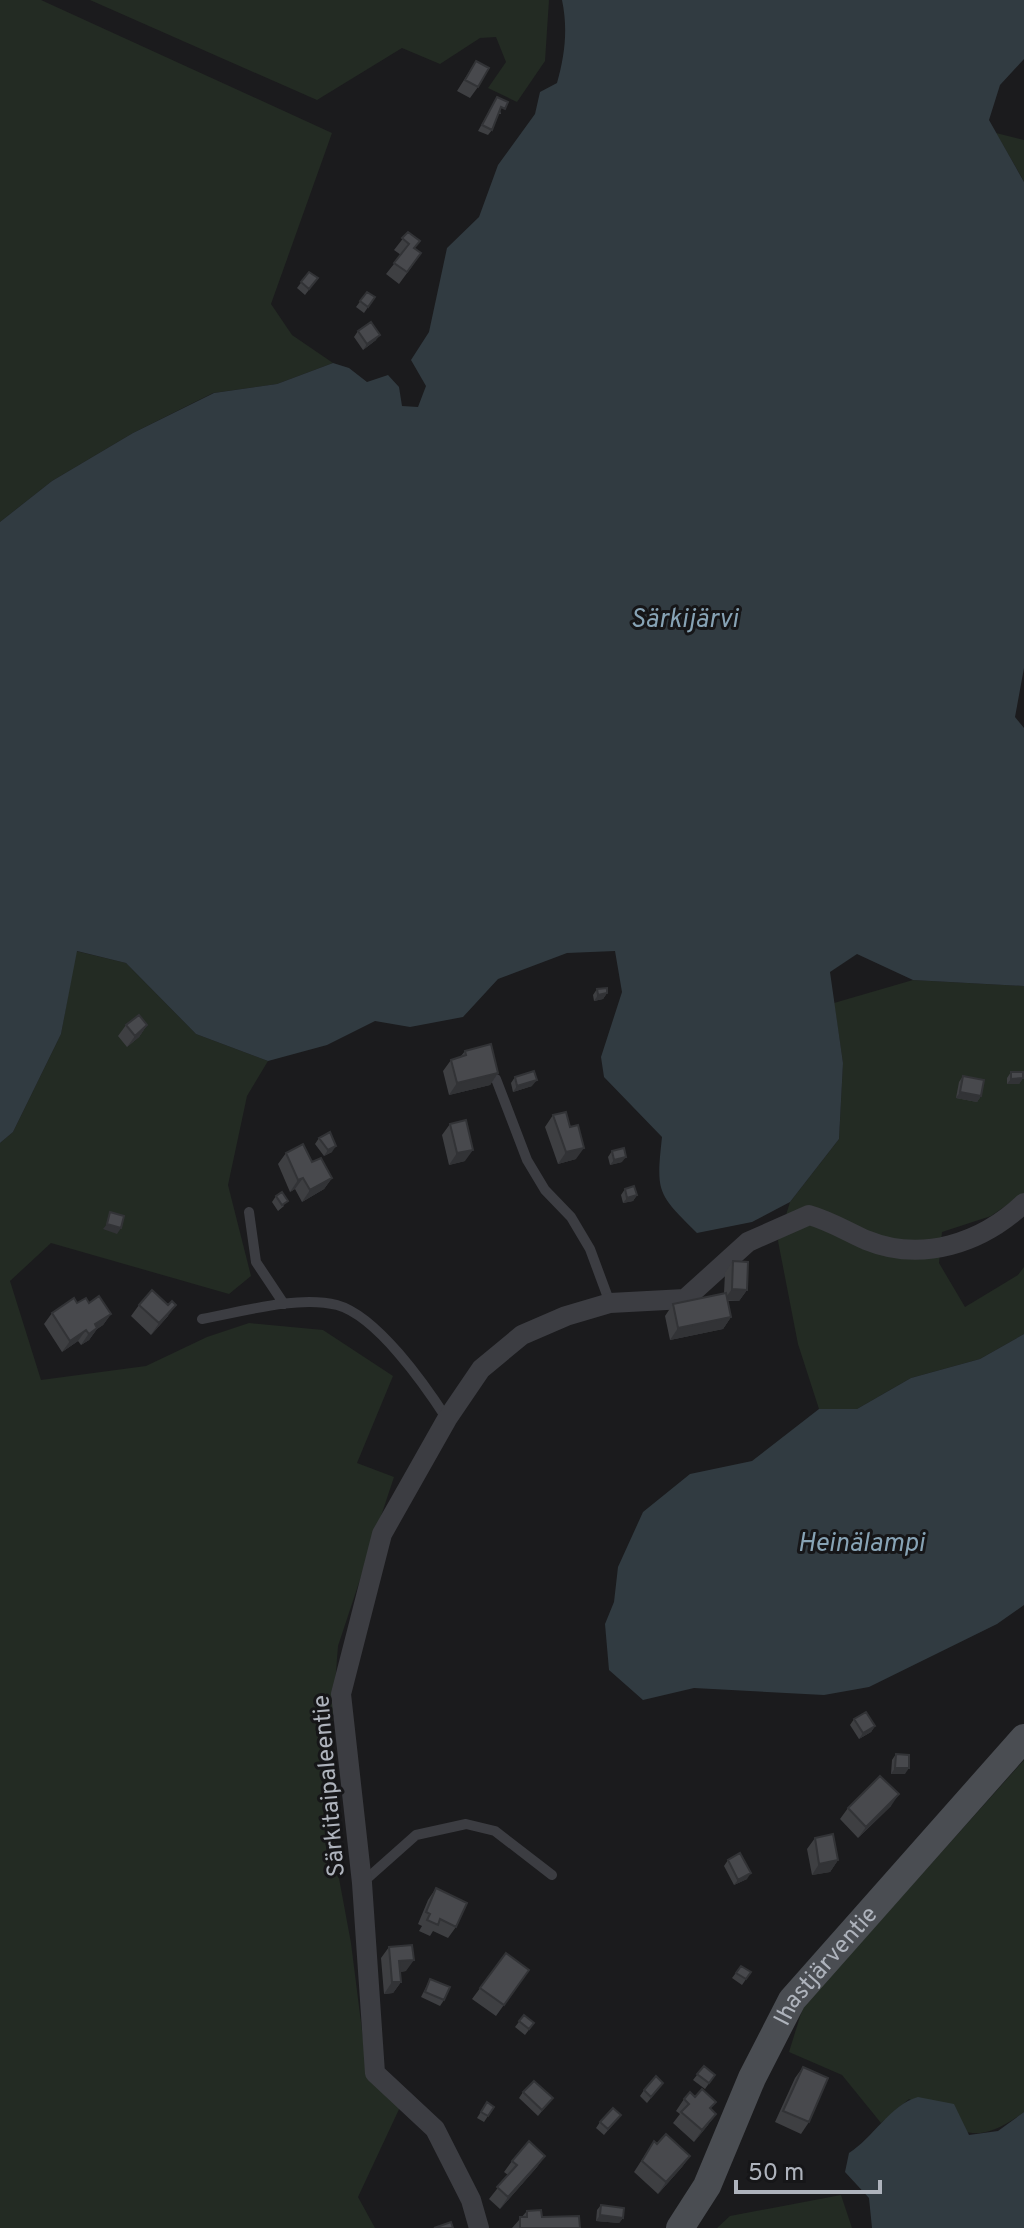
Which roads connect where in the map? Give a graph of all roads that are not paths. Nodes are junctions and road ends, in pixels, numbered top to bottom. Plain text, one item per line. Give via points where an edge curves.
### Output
1 (496, 1079) edge
2 (1024, 1203) edge
3 (249, 1212) dead end
4 (610, 1303) junction
5 (284, 1304) junction
6 (202, 1319) dead end
7 (447, 1419) junction
8 (1024, 1738) edge
9 (552, 1875) dead end
10 (362, 1883) junction
11 (479, 2228) edge
12 (680, 2228) edge

1 - 4 lane via 527,1160 590,1249
2 - 4 street, Särkitaipaleentie via 1006,1220 960,1243 908,1252 809,1215 748,1242 685,1299
3 - 5 lane via 256,1262
4 - 7 street, Särkitaipaleentie via 522,1335 481,1369
5 - 6 lane
5 - 7 lane via 337,1305 367,1321 424,1384
7 - 10 street, Särkitaipaleentie via 382,1534 341,1694
8 - 12 street, Ihastjärventie via 792,2000 707,2186
9 - 10 lane via 495,1831 466,1824 416,1835
10 - 11 street, Särkitaipaleentie via 375,2073 435,2129 471,2200

